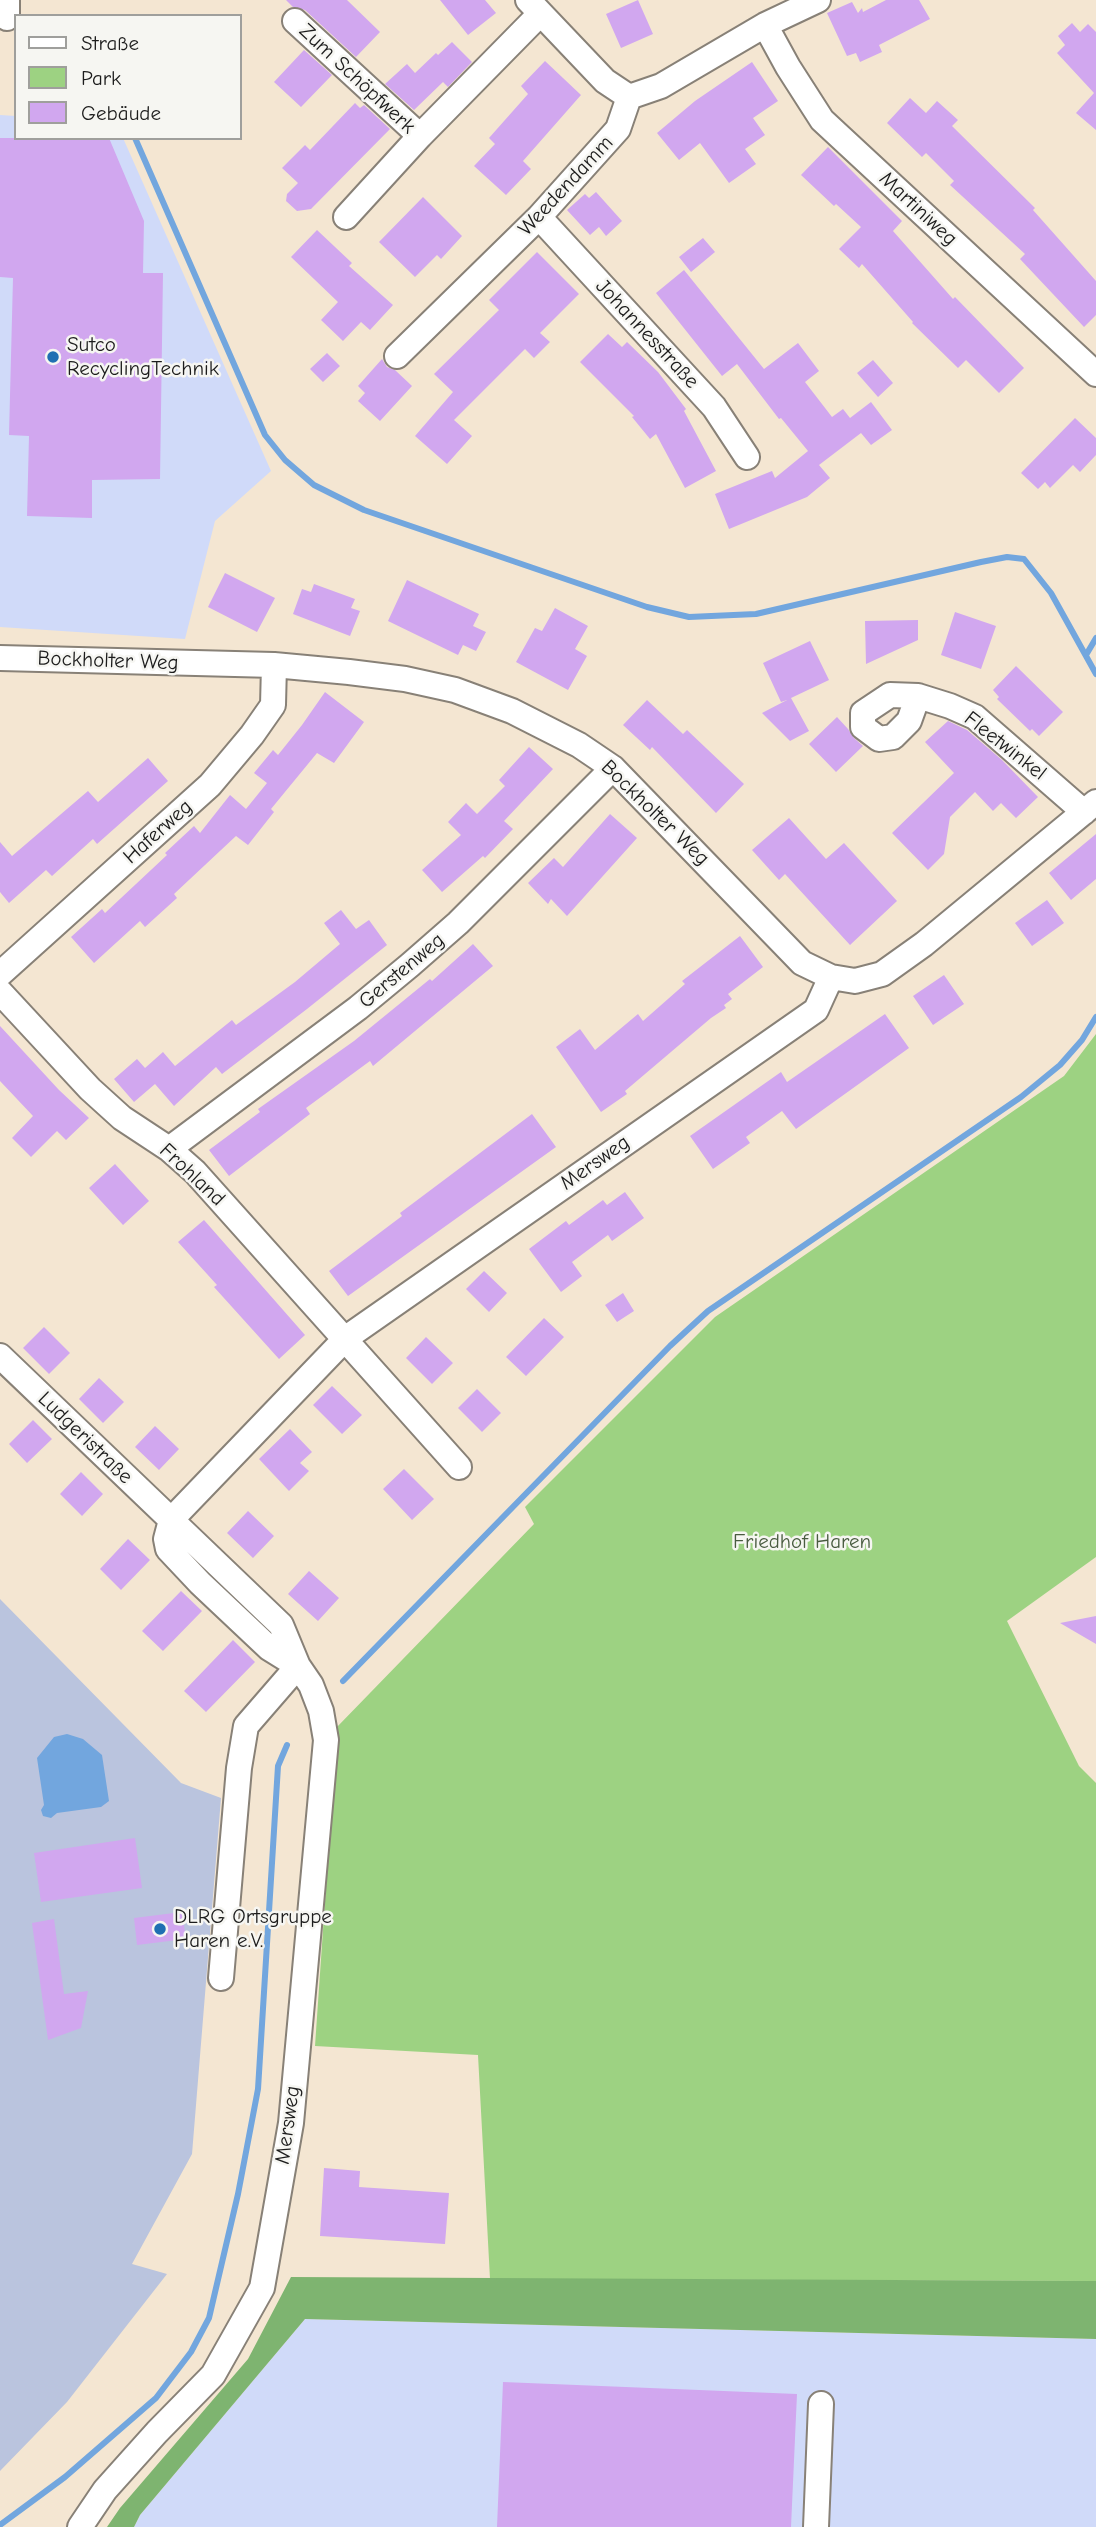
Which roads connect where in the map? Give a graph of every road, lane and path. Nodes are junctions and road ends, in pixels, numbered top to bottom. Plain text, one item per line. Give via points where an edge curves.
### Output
1 (818, 0) edge
2 (534, 7) edge
3 (295, 20) dead end
4 (765, 25) junction
5 (629, 97) junction
6 (420, 136) junction
7 (346, 217) dead end
8 (540, 217) junction
9 (397, 356) dead end
10 (1096, 374) edge
11 (747, 457) dead end
12 (0, 658) edge
13 (274, 665) junction
14 (918, 696) dead end
15 (613, 768) junction
16 (1090, 807) edge
17 (0, 974) edge
18 (831, 978) junction
19 (0, 992) edge
20 (169, 1149) junction
21 (346, 1338) junction
22 (0, 1356) edge
23 (459, 1467) dead end
24 (171, 1520) junction
25 (298, 1666) junction
26 (221, 1978) dead end
27 (821, 2404) dead end
28 (80, 2527) edge
29 (816, 2527) edge

1 - 4 street
2 - 5 street via 605,81
2 - 6 street, Zum Schöpfwerk
3 - 6 street, Zum Schöpfwerk
4 - 5 street via 661,86
4 - 10 street, Martiniweg via 822,120
5 - 8 street, Weedendamm via 618,129
6 - 7 street, Zum Schöpfwerk
8 - 9 street, Weedendamm
8 - 11 street, Johannesstraße via 713,407
12 - 13 street, Bockholter Weg
13 - 15 street, Bockholter Weg via 405,679 455,690 512,711
13 - 17 street, Haferweg via 273,705 210,785
14 - 16 street, Fleetwinkel via 975,717
15 - 18 street, Bockholter Weg via 802,963
15 - 20 street, Gerstenweg via 458,923 358,1007
16 - 18 street, Bockholter Weg via 881,974 855,981
18 - 21 street, Mersweg via 816,1010
19 - 20 street, Frohland via 90,1089 122,1118
20 - 21 street, Frohland
21 - 23 street
21 - 24 street, Mersweg
22 - 24 street, Ludgeristraße
24 - 25 street, Mersweg via 281,1625
25 - 26 street via 246,1726
25 - 28 street, Mersweg via 321,1711 326,1740 290,2123 262,2288 213,2375 122,2471
27 - 29 street

